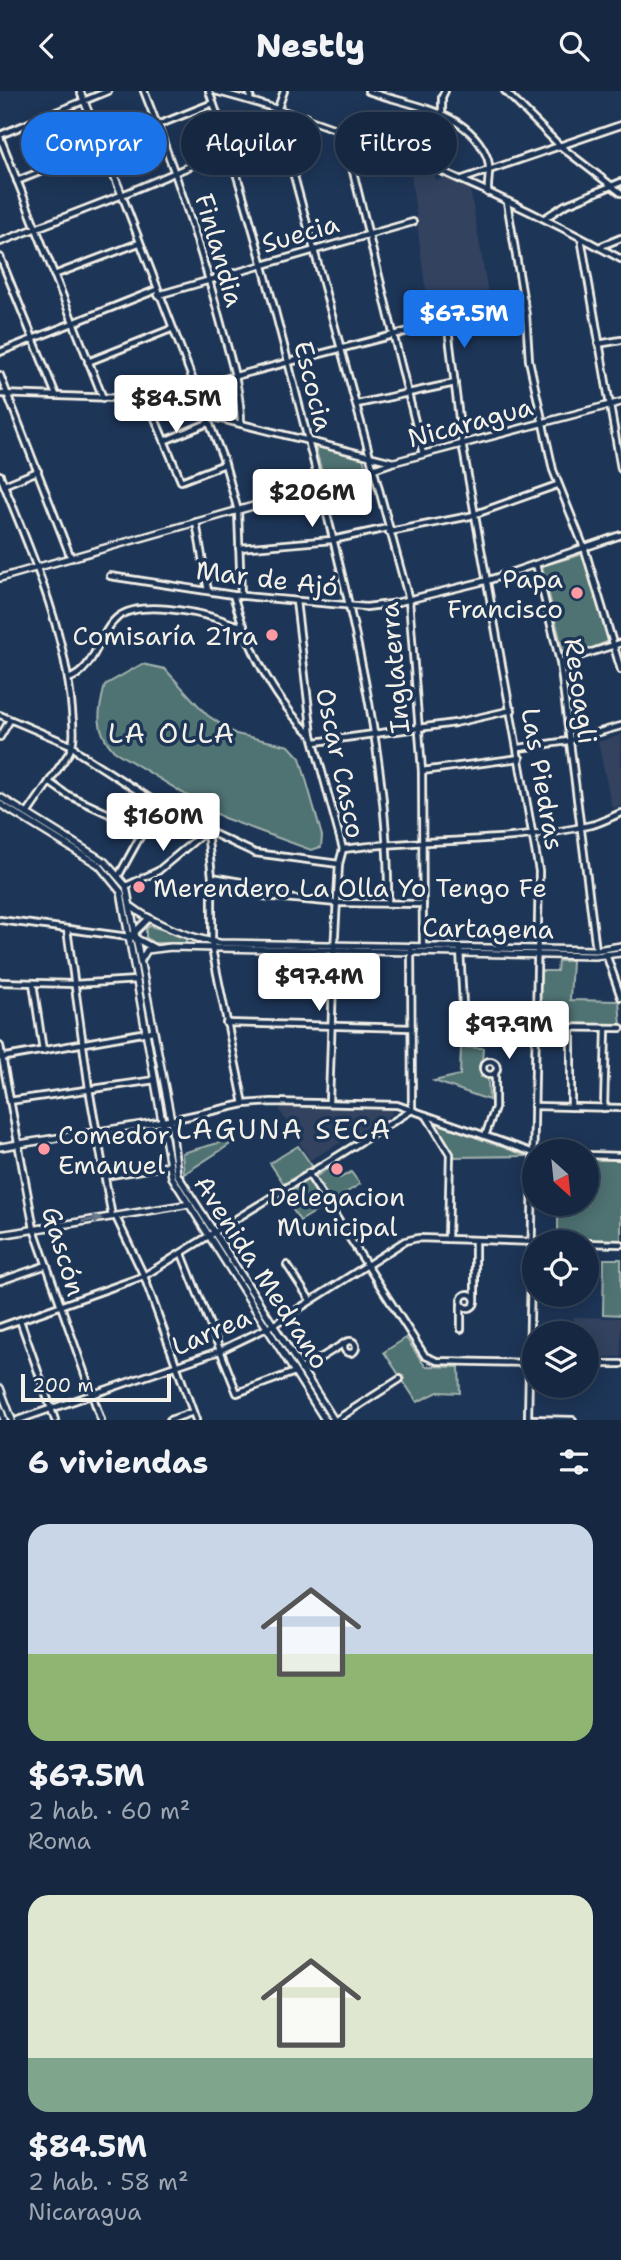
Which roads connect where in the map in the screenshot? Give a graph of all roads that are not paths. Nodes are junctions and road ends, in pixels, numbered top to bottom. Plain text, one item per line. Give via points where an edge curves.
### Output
1 (80, 91) edge
2 (108, 91) edge
3 (144, 91) edge
4 (209, 91) edge
5 (215, 91) edge
6 (250, 91) edge
7 (284, 91) edge
8 (368, 91) edge
9 (445, 91) edge
10 (505, 91) edge
11 (250, 100) junction
12 (84, 102) junction
13 (213, 103) junction
14 (278, 109) junction
15 (88, 112) edge
16 (153, 112) edge
17 (216, 112) edge
18 (278, 112) edge
19 (288, 112) edge
20 (439, 112) edge
21 (442, 112) edge
22 (167, 121) edge
23 (621, 125) edge
24 (457, 126) edge
25 (0, 136) edge
26 (559, 146) junction
27 (167, 147) edge
28 (181, 170) edge
29 (490, 170) junction
30 (177, 172) junction
31 (32, 175) edge
32 (114, 175) edge
33 (235, 175) edge
34 (294, 175) edge
35 (355, 175) edge
36 (449, 175) edge
37 (461, 180) junction
38 (17, 181) junction
39 (621, 182) edge
40 (612, 186) junction
41 (488, 193) junction
42 (621, 193) edge
43 (122, 195) junction
44 (507, 202) junction
45 (545, 218) junction
46 (413, 222) dead end
47 (35, 228) junction
48 (370, 233) junction
49 (581, 237) junction
50 (621, 238) edge
51 (0, 242) edge
52 (139, 243) junction
53 (599, 247) junction
54 (314, 249) junction
55 (0, 257) edge
56 (621, 259) edge
57 (262, 264) junction
58 (54, 275) junction
59 (209, 278) junction
60 (157, 292) junction
61 (524, 301) junction
62 (447, 320) junction
63 (72, 324) junction
64 (171, 328) junction
65 (393, 333) junction
66 (32, 339) junction
67 (621, 340) edge
68 (598, 344) junction
69 (340, 347) junction
70 (0, 352) edge
71 (288, 361) junction
72 (88, 362) junction
73 (0, 375) edge
74 (235, 377) junction
75 (455, 383) junction
76 (193, 386) junction
77 (7, 393) junction
78 (409, 393) junction
79 (0, 394) edge
80 (56, 396) junction
81 (103, 398) junction
82 (147, 399) junction
83 (621, 402) edge
84 (357, 404) junction
85 (608, 406) junction
86 (205, 415) junction
87 (208, 423) junction
88 (543, 423) junction
89 (241, 424) junction
90 (308, 440) junction
91 (164, 441) junction
92 (463, 443) junction
93 (423, 454) junction
94 (370, 456) junction
95 (394, 462) junction
96 (225, 464) junction
97 (621, 469) edge
98 (38, 471) junction
99 (373, 471) junction
100 (0, 475) edge
101 (4, 485) junction
102 (557, 485) junction
103 (320, 487) junction
104 (238, 511) junction
105 (477, 513) junction
106 (196, 522) junction
107 (389, 530) junction
108 (621, 535) edge
109 (332, 540) junction
110 (239, 548) junction
111 (585, 549) junction
112 (72, 559) junction
113 (536, 564) junction
114 (36, 569) junction
115 (110, 576) dead end
116 (0, 578) edge
117 (489, 580) junction
118 (208, 591) junction
119 (233, 595) junction
120 (241, 596) junction
121 (409, 600) junction
122 (296, 601) junction
123 (348, 607) junction
124 (244, 625) junction
125 (621, 643) edge
126 (614, 645) junction
127 (560, 663) junction
128 (621, 670) edge
129 (68, 679) junction
130 (512, 710) junction
131 (0, 715) edge
132 (10, 720) junction
133 (621, 726) edge
134 (419, 727) junction
135 (372, 733) junction
136 (312, 735) junction
137 (0, 737) edge
138 (569, 740) junction
139 (315, 742) junction
140 (73, 746) junction
141 (519, 748) junction
142 (520, 758) junction
143 (422, 771) junction
144 (49, 782) junction
145 (0, 797) edge
146 (0, 804) edge
147 (158, 804) junction
148 (621, 813) edge
149 (27, 814) junction
150 (580, 827) junction
151 (207, 831) junction
152 (533, 834) junction
153 (140, 838) junction
154 (422, 842) junction
155 (389, 843) junction
156 (343, 849) junction
157 (339, 864) junction
158 (119, 875) junction
159 (212, 877) junction
160 (126, 886) junction
161 (337, 903) junction
162 (388, 903) junction
163 (423, 904) junction
164 (132, 907) junction
165 (149, 918) junction
166 (0, 920) edge
167 (67, 929) junction
168 (188, 933) junction
169 (137, 935) junction
170 (130, 937) junction
171 (213, 942) junction
172 (423, 946) junction
173 (621, 946) edge
174 (186, 947) junction
175 (154, 948) junction
176 (334, 948) junction
177 (212, 949) junction
178 (412, 949) junction
179 (460, 949) junction
180 (537, 950) junction
181 (596, 950) junction
182 (606, 953) junction
183 (621, 953) edge
184 (140, 963) junction
185 (138, 980) junction
186 (0, 982) edge
187 (33, 983) junction
188 (74, 984) junction
189 (621, 997) edge
190 (226, 1023) junction
191 (464, 1023) dead end
192 (330, 1026) junction
193 (536, 1027) junction
194 (412, 1028) junction
195 (572, 1028) junction
196 (606, 1028) junction
197 (621, 1028) edge
198 (150, 1032) junction
199 (83, 1044) junction
200 (0, 1047) edge
201 (43, 1051) junction
202 (1, 1058) edge
203 (495, 1073) dead end
204 (156, 1079) junction
205 (89, 1089) junction
206 (9, 1101) junction
207 (329, 1102) junction
208 (244, 1104) junction
209 (534, 1106) junction
210 (571, 1107) junction
211 (604, 1108) junction
212 (621, 1108) edge
213 (412, 1110) junction
214 (426, 1115) junction
215 (163, 1120) junction
216 (171, 1121) junction
217 (97, 1131) junction
218 (485, 1136) junction
219 (533, 1139) edge
220 (17, 1144) junction
221 (0, 1147) edge
222 (522, 1149) edge
223 (599, 1155) edge
224 (621, 1156) edge
225 (170, 1165) junction
226 (308, 1173) junction
227 (105, 1176) junction
228 (191, 1203) junction
229 (114, 1217) junction
230 (34, 1229) junction
231 (0, 1235) edge
232 (211, 1235) junction
233 (448, 1239) junction
234 (475, 1240) junction
235 (522, 1241) edge
236 (599, 1243) edge
237 (621, 1244) edge
238 (182, 1254) junction
239 (47, 1265) junction
240 (287, 1265) dead end
241 (366, 1265) junction
242 (144, 1276) junction
243 (0, 1281) edge
244 (310, 1300) junction
245 (475, 1301) junction
246 (461, 1302) junction
247 (61, 1307) junction
248 (20, 1320) junction
249 (273, 1325) junction
250 (0, 1327) edge
251 (266, 1329) junction
252 (461, 1329) dead end
253 (346, 1342) dead end
254 (219, 1351) junction
255 (522, 1363) edge
256 (599, 1364) edge
257 (621, 1364) edge
258 (177, 1367) junction
259 (298, 1371) junction
260 (400, 1379) dead end
261 (0, 1388) edge
262 (92, 1396) junction
263 (530, 1398) edge
264 (0, 1408) edge
265 (51, 1409) junction
266 (193, 1412) junction
267 (528, 1419) edge
268 (4, 1420) edge
269 (12, 1420) edge
270 (18, 1420) edge
271 (55, 1420) edge
272 (101, 1420) edge
273 (170, 1420) edge
274 (196, 1420) edge
275 (325, 1420) edge
276 (335, 1420) edge
277 (573, 1420) edge

1 - 12 main road
2 - 12 street
3 - 16 street, Finlandia
4 - 13 street, Escocia
5 - 11 street
6 - 11 street
7 - 14 street
8 - 20 street
9 - 21 street
10 - 26 street
11 - 14 street
12 - 15 main road
12 - 25 street
13 - 17 street, Escocia
13 - 22 street
14 - 18 street, Inglaterra
14 - 19 street
23 - 26 street
24 - 29 street via 481,148
25 - 38 street
26 - 29 street
26 - 40 street
27 - 30 street, Finlandia
28 - 30 street
29 - 37 street
29 - 41 street
30 - 43 street
30 - 59 street, Finlandia
31 - 38 street
32 - 43 main road
33 - 57 street, Escocia
34 - 54 street, Inglaterra
35 - 48 street
36 - 37 street
37 - 41 street
38 - 47 street
39 - 40 street
40 - 42 street
40 - 45 street
41 - 44 street
43 - 47 main road
43 - 52 street
44 - 45 street
44 - 61 street
45 - 49 street
46 - 48 street, Suecia
47 - 51 main road
47 - 58 street
48 - 54 street, Suecia
48 - 65 street
49 - 53 street
49 - 68 street
50 - 53 street
52 - 58 street
52 - 60 street
53 - 56 street
54 - 57 street, Suecia
54 - 69 street, Inglaterra
55 - 66 street
57 - 59 street, Suecia
57 - 71 street, Escocia
58 - 63 street
59 - 60 street, Suecia
59 - 74 street, Finlandia
60 - 63 street, Suecia
60 - 64 street
61 - 62 street
61 - 88 street via 529,360
62 - 65 street
62 - 75 street, Las Piedras
63 - 66 street, Suecia
63 - 72 street
64 - 72 street
64 - 76 street
65 - 69 street
65 - 78 street
66 - 70 street, Suecia
66 - 80 street
67 - 68 street
68 - 85 street
69 - 71 street
69 - 84 street, Inglaterra
71 - 74 street
71 - 90 street, Escocia
72 - 81 street
73 - 77 street
74 - 76 street
74 - 89 street, Finlandia
75 - 78 street
75 - 92 street, Las Piedras
76 - 82 street
76 - 86 street
77 - 79 street
77 - 80 street
77 - 98 street
78 - 84 street
78 - 93 street
80 - 81 street
81 - 82 street
82 - 91 street
83 - 85 main road, Nicaragua
84 - 94 street, Inglaterra
85 - 88 main road, Nicaragua
85 - 97 street
86 - 87 street
86 - 89 street, Nicaragua
87 - 91 street
87 - 96 street
88 - 92 main road, Nicaragua
88 - 102 street
89 - 90 street, Nicaragua
90 - 94 street, Nicaragua
90 - 103 street, Escocia
91 - 96 street via 181,481
92 - 93 main road, Nicaragua
92 - 105 street, Las Piedras
93 - 95 main road, Nicaragua
94 - 95 street, Nicaragua
94 - 99 street, Inglaterra
95 - 99 main road
96 - 104 street
98 - 101 street
98 - 112 street
99 - 103 main road
99 - 107 street, Inglaterra
100 - 101 street
101 - 114 street
102 - 105 street
102 - 111 street
103 - 104 main road
103 - 109 street, Escocia
104 - 106 main road
104 - 110 street
105 - 107 street
105 - 117 street, Las Piedras
106 - 112 main road
106 - 118 street
107 - 109 street
107 - 121 street, Inglaterra
108 - 111 street, Mar de Ajó
109 - 110 street
109 - 123 street, Escocia
110 - 120 street
111 - 113 street, Mar de Ajó
111 - 126 street
112 - 114 main road
113 - 117 street, Mar de Ajó
113 - 127 street, Resoagli
114 - 116 main road
114 - 129 street via 56,621
115 - 118 street, Mar de Ajó
117 - 121 street, Mar de Ajó
117 - 130 street, Las Piedras
118 - 119 street, Mar de Ajó
119 - 120 street, Mar de Ajó
119 - 124 street
120 - 122 street, Mar de Ajó
121 - 123 street, Mar de Ajó
121 - 134 street, Inglaterra
122 - 123 street, Mar de Ajó
122 - 136 street, Oscar Casco
123 - 135 street, Escocia
124 - 129 street via 167,607 124,614 115,620 83,671
124 - 136 street via 275,691
125 - 126 street
126 - 127 street
126 - 128 street
127 - 138 street, Resoagli
129 - 140 street
130 - 134 street
130 - 141 street, Las Piedras
131 - 132 street
132 - 137 street
132 - 140 street
133 - 138 street
134 - 135 street
134 - 143 street, Inglaterra
135 - 139 street
135 - 155 street, Escocia
136 - 139 street, Oscar Casco
138 - 141 street
138 - 150 street, Resoagli
139 - 156 street, Oscar Casco
140 - 144 street
140 - 147 street
141 - 142 street, Las Piedras
142 - 143 street
142 - 152 street, Las Piedras
143 - 154 street, Inglaterra
144 - 149 street
144 - 153 street via 109,814
145 - 149 main road, Avenida Medrano
146 - 170 main road, Avenida Medrano via 107,873 121,892
147 - 151 street
147 - 153 street
148 - 150 street
149 - 158 main road, Avenida Medrano
150 - 152 street
150 - 181 street, Resoagli
151 - 157 street via 268,857
151 - 159 street
151 - 160 street via 158,871
152 - 154 street
152 - 180 street, Las Piedras via 539,871
153 - 158 street
154 - 155 street
154 - 163 street, Inglaterra
155 - 156 street
155 - 162 street, Escocia
156 - 157 street, Oscar Casco
157 - 161 street, Oscar Casco
158 - 160 main road, Avenida Medrano
159 - 161 street via 240,882 258,895
159 - 171 street
160 - 164 main road, Avenida Medrano
161 - 162 street
161 - 176 street, Oscar Casco
162 - 163 street
163 - 172 street, Inglaterra
164 - 165 main road, Cartagena
164 - 169 main road, Avenida Medrano
165 - 168 main road, Cartagena
165 - 169 main road
166 - 167 street
167 - 170 street
167 - 188 street
168 - 171 main road, Cartagena
168 - 174 main road via 191,941
169 - 170 main road
169 - 175 main road
169 - 184 main road, Avenida Medrano
170 - 185 main road, Avenida Medrano
171 - 176 main road, Cartagena
171 - 177 street
172 - 178 main road, Cartagena
172 - 179 main road, Cartagena
173 - 182 main road, Cartagena
174 - 175 main road, Cartagena
174 - 177 main road, Cartagena
175 - 184 main road via 144,953
176 - 177 main road, Cartagena
176 - 178 main road, Cartagena
176 - 192 street, Oscar Casco
177 - 190 street
178 - 179 main road, Cartagena
178 - 194 street
179 - 180 main road, Cartagena
179 - 191 street
180 - 181 main road, Cartagena
180 - 182 main road, Cartagena
180 - 193 street, Las Piedras
181 - 182 main road, Cartagena
182 - 183 main road, Cartagena
182 - 189 street
184 - 198 main road, Avenida Medrano
185 - 188 street
185 - 198 main road, Avenida Medrano
186 - 187 street
187 - 188 street
187 - 201 street
188 - 199 street
190 - 192 street
190 - 208 street
192 - 194 street
192 - 207 street, Oscar Casco
193 - 195 street
193 - 209 street, Las Piedras
194 - 213 street
195 - 196 street
195 - 210 street
196 - 197 street
196 - 211 street
198 - 199 street
198 - 204 main road, Avenida Medrano
198 - 216 main road, Avenida Medrano
199 - 201 street
199 - 205 street
200 - 202 street, Gascón
201 - 202 street
202 - 206 street, Gascón
203 - 218 street via 495,1108
204 - 205 street
204 - 215 main road, Avenida Medrano
205 - 206 street
205 - 217 street
206 - 220 street, Gascón
207 - 208 street
207 - 213 street via 397,1105
208 - 216 street
209 - 210 street
209 - 219 street, Las Piedras
210 - 211 street
211 - 212 street
213 - 214 street
213 - 226 street
214 - 218 street
214 - 233 street via 450,1154
215 - 216 main road
215 - 217 main road
215 - 225 main road, Avenida Medrano
216 - 228 main road, Avenida Medrano via 177,1174
217 - 220 main road
217 - 227 street
218 - 222 street
220 - 221 main road
220 - 230 street, Gascón
223 - 224 street
225 - 227 street
225 - 228 main road, Avenida Medrano via 172,1177
226 - 232 street
226 - 241 street
227 - 229 street
228 - 229 main road
228 - 232 main road, Avenida Medrano
230 -> 229 main road
229 - 242 street
230 - 231 main road
230 - 239 street, Gascón
232 - 238 street
232 - 249 main road, Avenida Medrano
232 - 251 main road, Avenida Medrano
233 - 234 street, Larrea
233 - 241 street, Larrea via 405,1241
234 - 235 street, Larrea
234 - 245 street
236 - 237 street
238 - 242 street
238 - 254 street
239 - 243 street
239 - 247 street, Gascón
240 - 244 street
241 - 244 street, Larrea
241 - 255 street via 425,1356 437,1361
242 - 247 street
242 - 258 street
244 - 249 street, Larrea
245 - 246 street via 468,1308
245 - 246 street via 467,1294
246 - 252 street
247 - 248 street
247 - 262 street, Gascón
248 - 250 street
248 - 265 street
249 - 251 street, Larrea
249 - 259 main road, Avenida Medrano
251 - 254 street, Larrea
251 - 259 main road, Avenida Medrano
253 - 259 street
254 - 258 street, Larrea
254 - 259 street via 237,1393
256 - 257 street
258 - 262 street, Larrea
258 - 266 street
259 - 275 main road, Avenida Medrano
259 - 276 main road, Avenida Medrano
260 - 276 street
261 - 269 main road
262 - 265 street, Larrea
262 - 272 street, Gascón
263 - 267 street, Las Piedras
264 - 268 main road
265 - 270 street, Larrea
265 - 271 street
266 - 273 street
266 - 274 street
267 - 277 street

